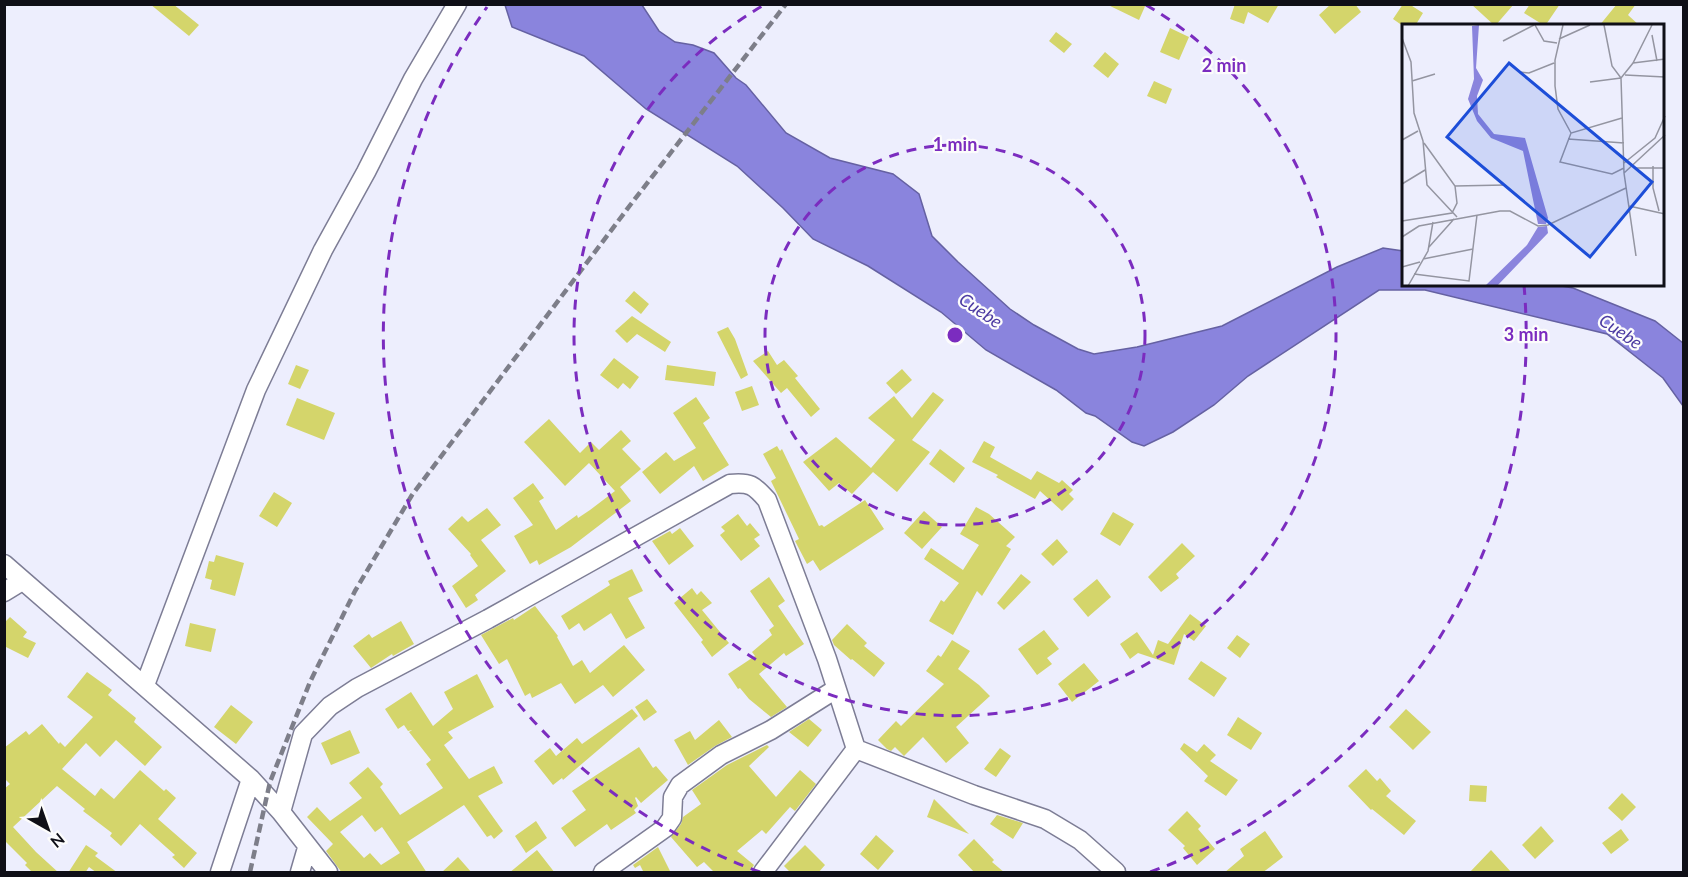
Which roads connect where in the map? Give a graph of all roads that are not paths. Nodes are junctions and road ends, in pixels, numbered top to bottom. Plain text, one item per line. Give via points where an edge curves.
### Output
1 (457, 4) edge
2 (4, 564) edge
3 (22, 581) junction
4 (4, 592) edge
5 (145, 685) junction
6 (836, 688) junction
7 (856, 749) junction
8 (251, 779) junction
9 (281, 812) junction
10 (307, 848) junction
11 (218, 870) edge
12 (300, 873) edge
13 (328, 873) edge
14 (603, 873) edge
15 (763, 873) edge
16 (1116, 873) edge

1 - 5 street via 323,250 256,390
2 - 3 street
3 - 4 street
3 - 5 street
5 - 8 street
6 - 7 street
6 - 9 street via 767,500 757,488 745,483 730,484 330,706 303,734
6 - 14 street via 771,730 721,755 680,785 674,797 672,818 664,828
7 - 15 street
7 - 16 street via 1045,819 1080,840
8 - 9 street
8 - 11 street
9 - 10 street
10 - 12 street
10 - 13 street

